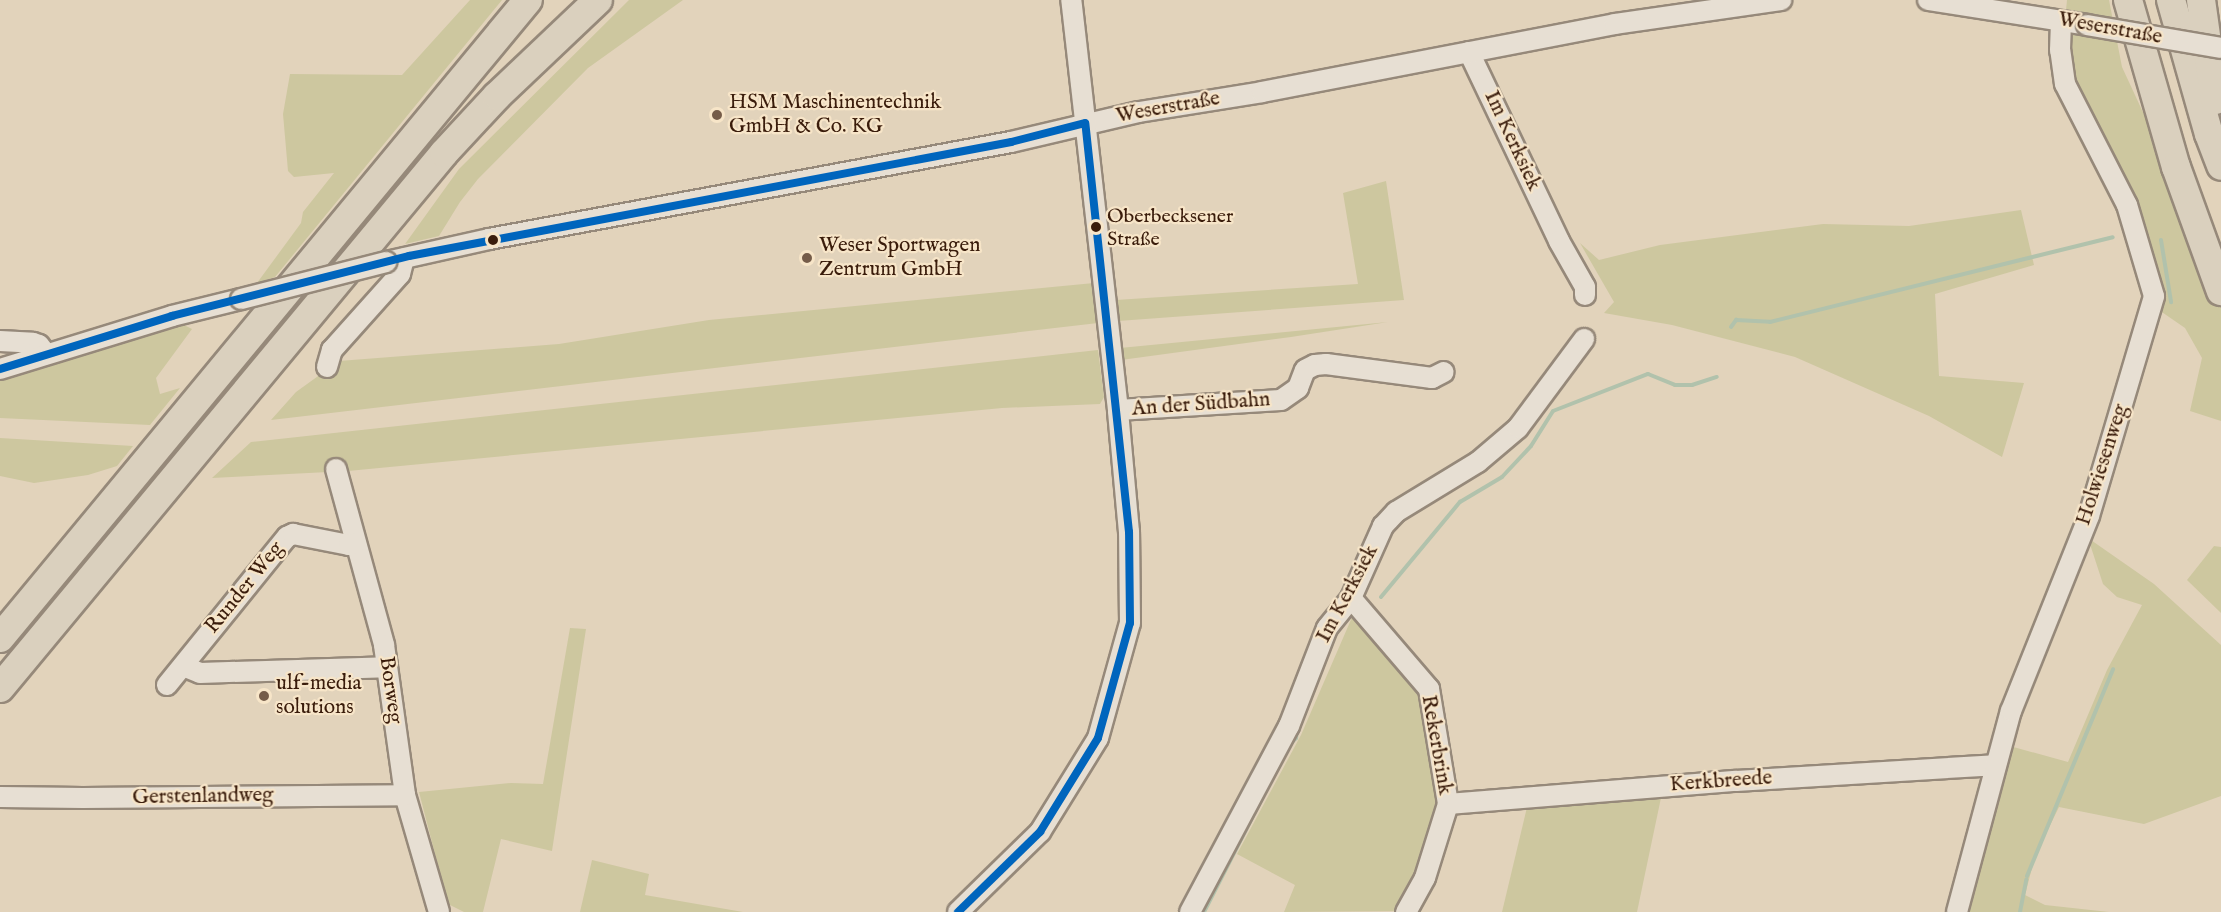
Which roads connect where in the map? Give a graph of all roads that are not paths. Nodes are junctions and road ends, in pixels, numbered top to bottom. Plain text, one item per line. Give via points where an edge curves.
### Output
1 (528, 0) edge
2 (598, 0) edge
3 (1071, 0) edge
4 (1781, 0) edge
5 (1928, 0) edge
6 (2114, 0) edge
7 (2128, 0) edge
8 (2144, 0) edge
9 (2171, 0) edge
10 (2187, 0) edge
11 (2201, 0) edge
12 (2061, 21) junction
13 (2221, 48) edge
14 (1469, 52) junction
15 (2146, 66) junction
16 (2218, 111) edge
17 (1085, 123) junction
18 (2221, 166) edge
19 (2221, 239) edge
20 (395, 260) junction
21 (2221, 291) edge
22 (1585, 295) dead end
23 (1584, 339) dead end
24 (0, 341) edge
25 (46, 354) junction
26 (327, 367) dead end
27 (0, 369) edge
28 (1444, 372) dead end
29 (1118, 410) junction
30 (336, 470) dead end
31 (355, 543) junction
32 (1351, 598) junction
33 (0, 638) edge
34 (183, 666) junction
35 (386, 667) junction
36 (167, 685) dead end
37 (0, 688) edge
38 (1995, 765) junction
39 (405, 795) junction
40 (0, 797) edge
41 (1448, 804) junction
42 (444, 912) edge
43 (958, 912) edge
44 (1190, 912) edge
45 (1406, 912) edge
46 (1957, 912) edge

1 - 33 highway
2 - 37 highway via 497,96 444,153
3 - 17 street
4 - 14 street, Weserstraße via 1615,24
5 - 12 street, Weserstraße
6 - 15 highway
7 - 15 highway
8 - 19 highway via 2163,75
9 - 18 highway
10 - 16 highway
11 - 16 highway
12 - 13 street, Weserstraße, bridge
12 - 38 street, Holwiesenweg via 2060,50 2066,84 2127,205 2154,296 2089,516 2011,711
14 - 17 street, Weserstraße
14 - 22 street, Im Kerksiek via 1585,287
15 - 21 highway via 2176,167
17 - 20 street, Weserstraße via 1011,142
17 - 29 street
20 - 25 street, Weserstraße, bridge via 172,316
20 - 26 street via 400,274 332,350
23 - 32 street, Im Kerksiek via 1518,428 1478,462 1396,512 1383,526
24 - 25 street via 33,343
25 - 27 street, Weserstraße
28 - 29 street, An der Südbahn via 1432,378 1315,365 1305,369 1298,388 1281,400
29 - 43 street via 1129,532 1130,623 1098,738 1040,832
30 - 31 street, Borweg
31 - 34 street, Runder Weg via 293,534 287,537
31 - 35 street, Borweg via 384,645
32 - 41 street, Rekerbrink via 1429,689
32 - 44 street, Im Kerksiek via 1328,628 1289,726
34 - 35 street via 200,673
34 - 36 street, Runder Weg
35 - 39 street, Borweg
38 - 41 street, Kerkbreede
38 - 46 street, Holwiesenweg
39 - 40 street, Gerstenlandweg
39 - 42 street, Borweg
41 - 45 street, Rekerbrink via 1425,878

